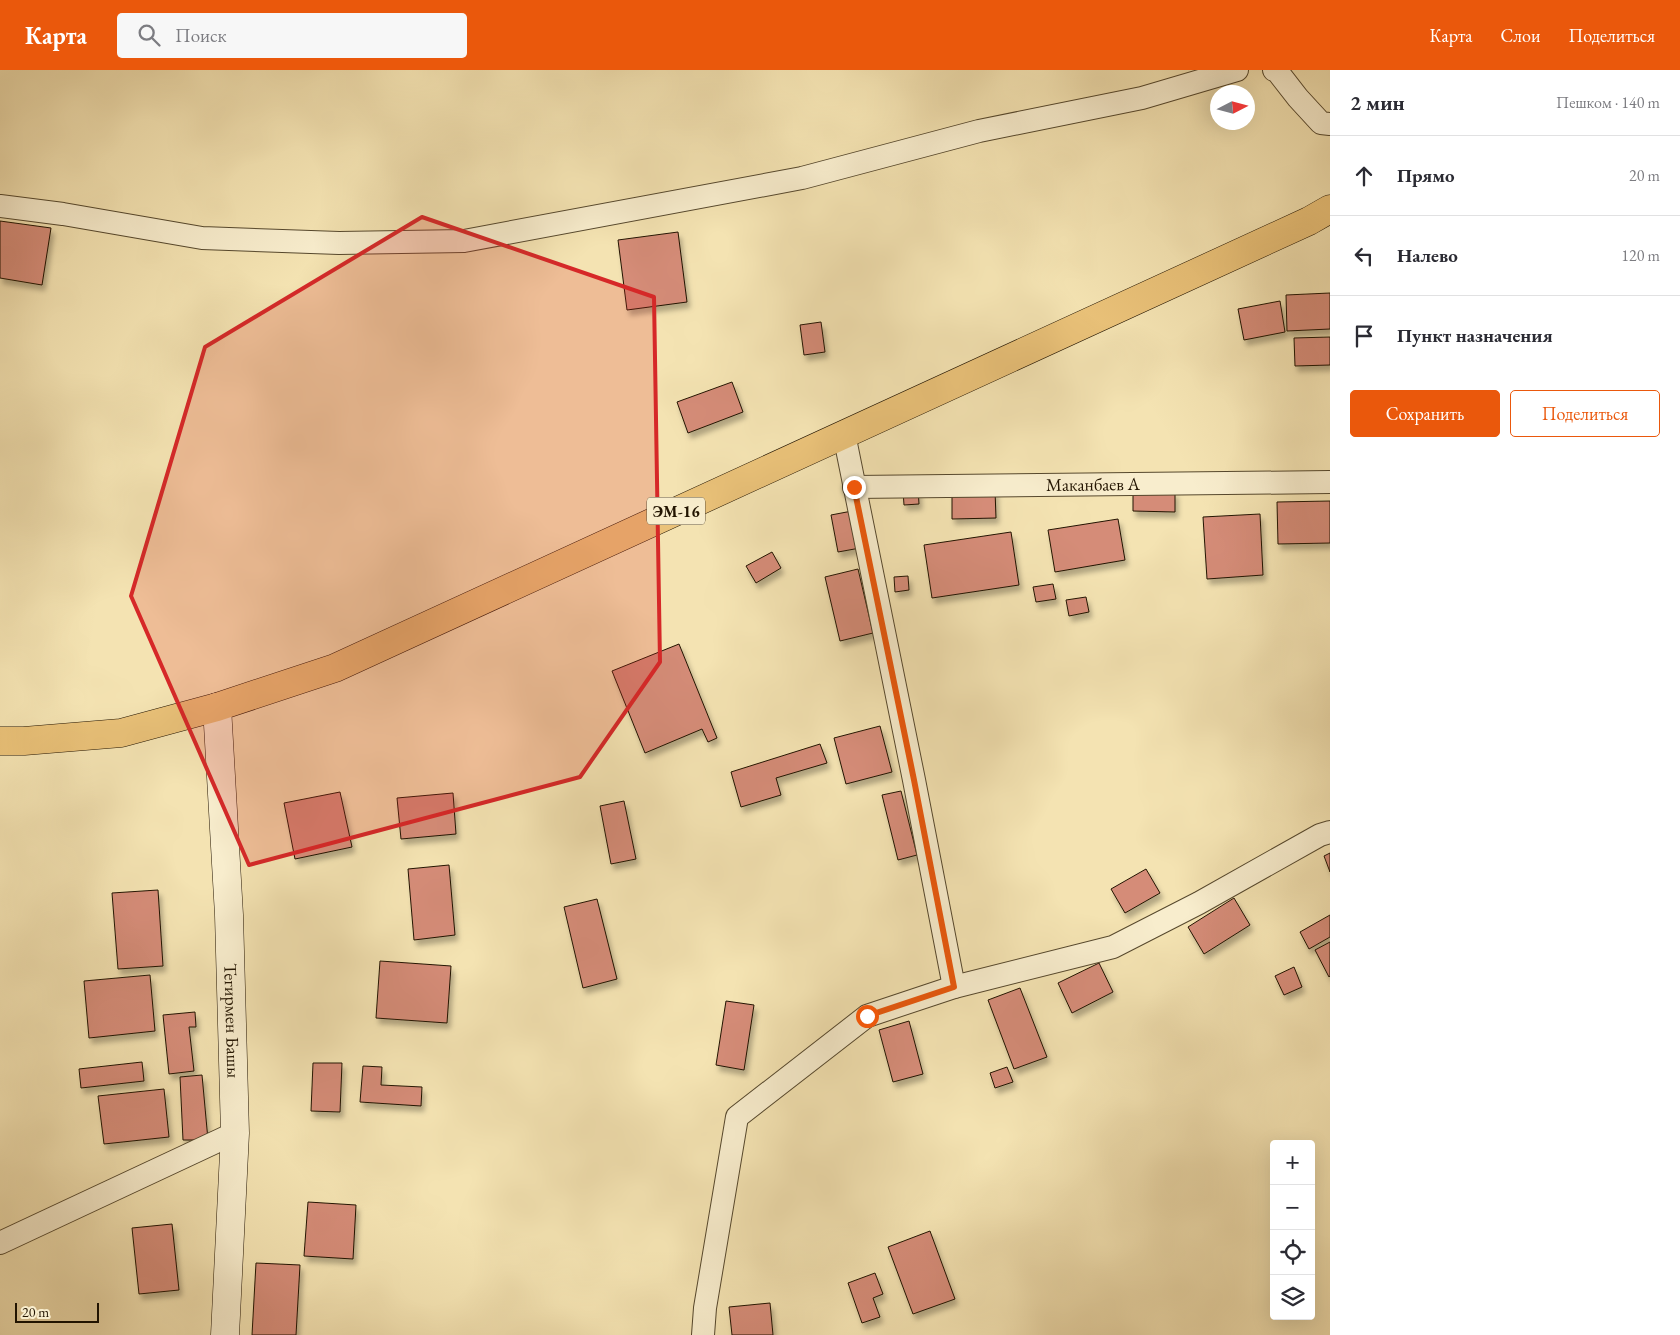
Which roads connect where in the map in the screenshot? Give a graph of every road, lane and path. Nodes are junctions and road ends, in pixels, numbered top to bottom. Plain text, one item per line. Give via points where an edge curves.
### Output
1 (1237, 70) edge
2 (1274, 70) edge
3 (1330, 124) edge
4 (0, 206) edge
5 (1330, 208) edge
6 (844, 434) junction
7 (1330, 482) edge
8 (854, 487) junction
9 (217, 707) junction
10 (0, 741) edge
11 (1330, 832) edge
12 (954, 987) junction
13 (235, 1133) junction
14 (0, 1243) edge
15 (225, 1335) edge
16 (703, 1335) edge

1 - 4 street via 1142,98 979,131 802,178 464,241 339,243 202,238
2 - 3 street via 1321,123
5 - 6 highway, ЭМ-16
6 - 8 street
6 - 9 highway, ЭМ-16 via 335,668
7 - 8 street, Маканбаев А
8 - 12 street
9 - 10 highway, ЭМ-16 via 121,733 24,742
9 - 13 street, Тегирмен Башы via 229,915
11 - 12 street via 1113,947
12 - 16 street via 867,1016 737,1117
13 - 14 street
13 - 15 street, Тегирмен Башы

